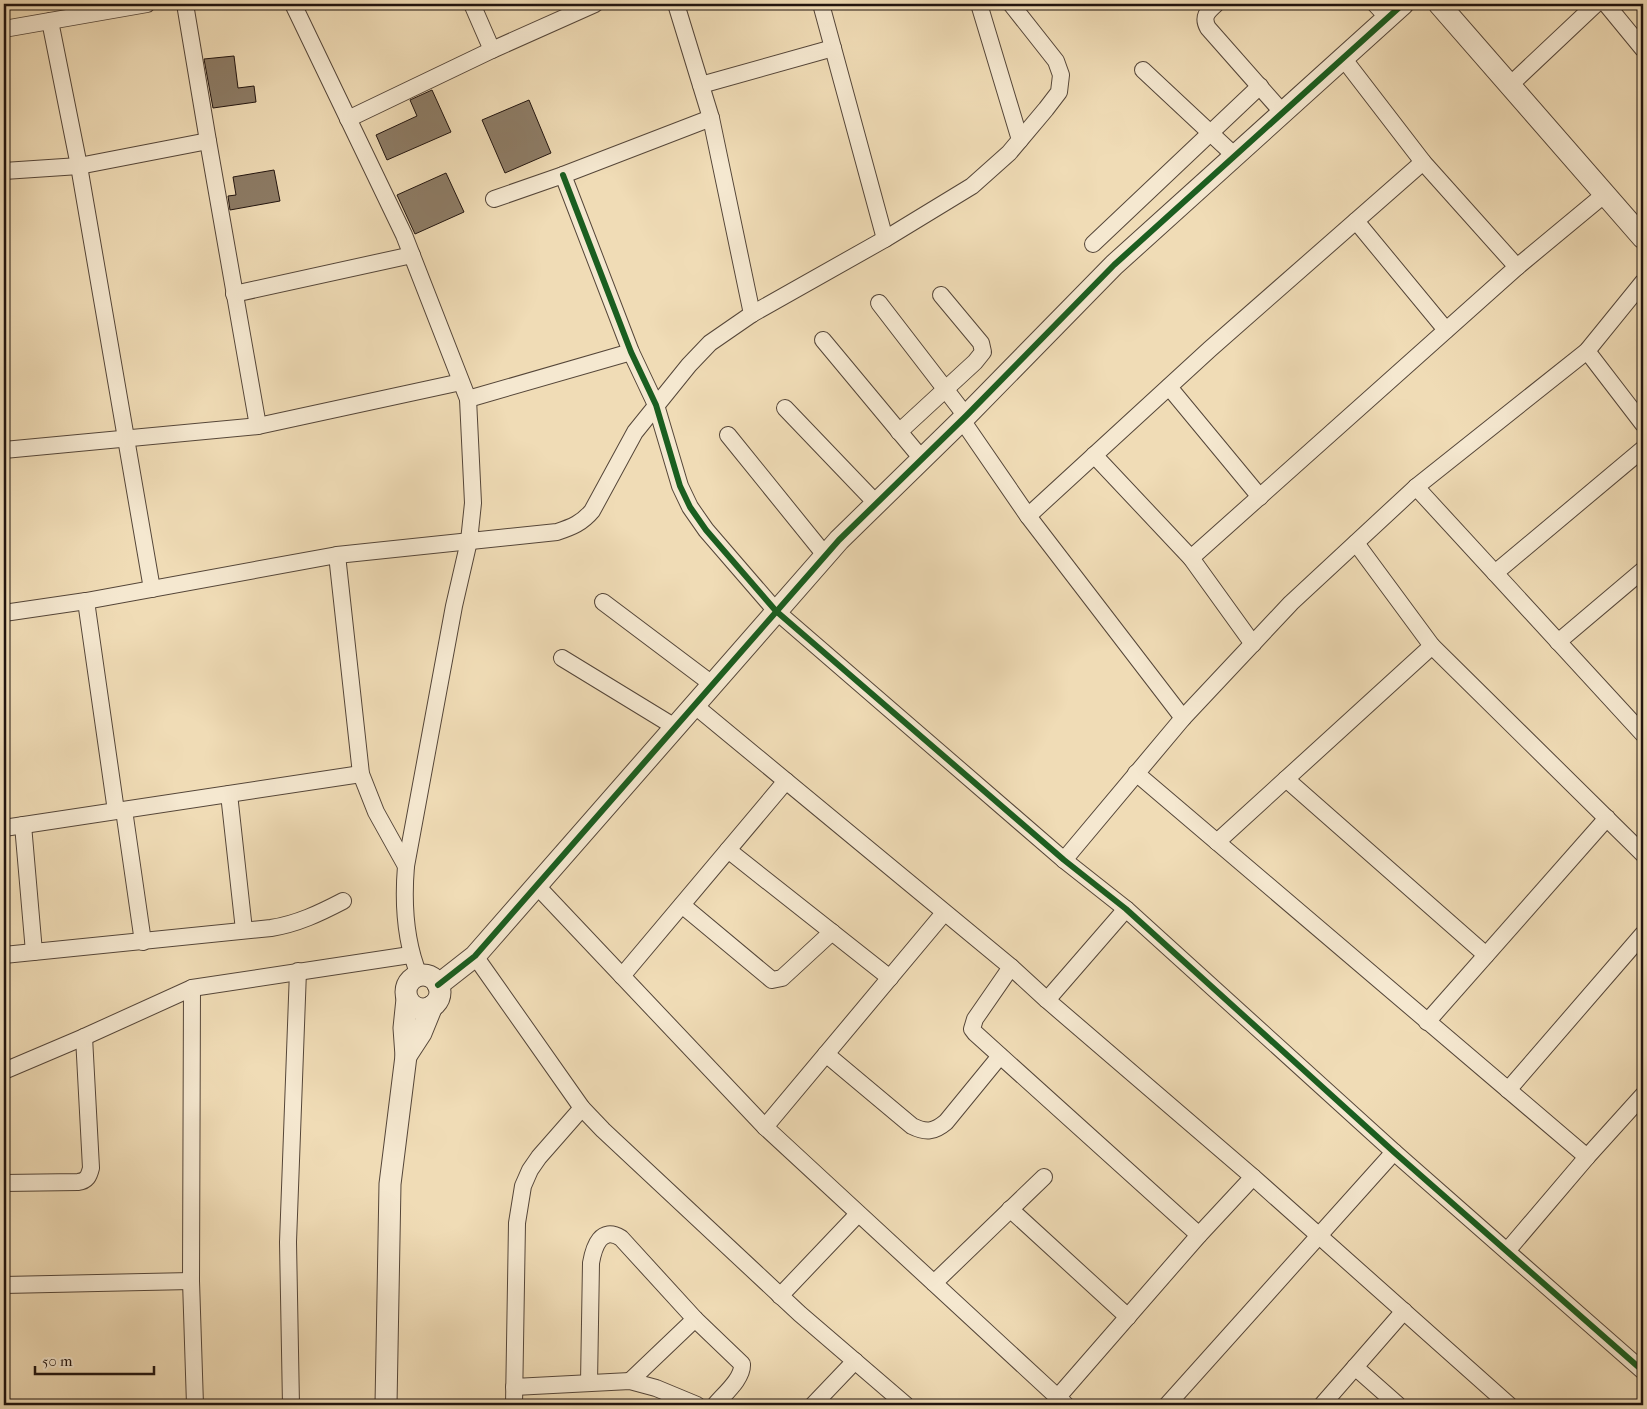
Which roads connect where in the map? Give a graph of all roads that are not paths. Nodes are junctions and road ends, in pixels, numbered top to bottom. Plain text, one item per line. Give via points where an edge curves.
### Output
1 (147, 4) edge
2 (186, 4) edge
3 (294, 4) edge
4 (472, 4) edge
5 (596, 4) edge
6 (676, 4) edge
7 (821, 4) edge
8 (1011, 4) edge
9 (1216, 4) edge
10 (1403, 4) edge
11 (1439, 4) edge
12 (1596, 4) edge
13 (1606, 4) edge
14 (982, 5) edge
15 (1382, 11) edge
16 (50, 21) junction
17 (4, 29) edge
18 (833, 48) junction
19 (1643, 49) edge
20 (492, 50) junction
21 (1343, 58) junction
22 (1143, 70) dead end
23 (701, 85) junction
24 (1510, 85) junction
25 (1260, 86) junction
26 (1283, 113) junction
27 (711, 118) junction
28 (348, 119) junction
29 (1211, 133) junction
30 (1020, 140) junction
31 (208, 141) junction
32 (1235, 156) junction
33 (1423, 162) junction
34 (79, 166) junction
35 (4, 171) edge
36 (563, 176) junction
37 (1605, 194) junction
38 (494, 199) dead end
39 (1356, 221) junction
40 (1643, 238) edge
41 (885, 239) junction
42 (1093, 244) dead end
43 (412, 255) junction
44 (1517, 267) junction
45 (1643, 282) edge
46 (234, 294) junction
47 (941, 295) dead end
48 (879, 303) dead end
49 (752, 314) junction
50 (1446, 330) junction
51 (823, 340) dead end
52 (1587, 351) junction
53 (632, 352) junction
54 (461, 382) junction
55 (1169, 387) junction
56 (946, 389) junction
57 (468, 399) junction
58 (656, 405) junction
59 (785, 408) dead end
60 (964, 418) junction
61 (1643, 424) edge
62 (258, 426) junction
63 (899, 432) junction
64 (728, 435) dead end
65 (126, 439) junction
66 (1643, 449) edge
67 (4, 450) edge
68 (1094, 455) junction
69 (922, 459) junction
70 (1416, 487) junction
71 (1260, 497) junction
72 (876, 503) junction
73 (1028, 516) junction
74 (469, 541) junction
75 (1356, 543) junction
76 (337, 555) junction
77 (825, 555) junction
78 (1191, 558) junction
79 (1643, 570) edge
80 (1495, 574) junction
81 (152, 589) junction
82 (86, 601) junction
83 (603, 602) dead end
84 (776, 610) junction
85 (4, 614) edge
86 (1558, 642) junction
87 (1253, 644) junction
88 (1432, 646) junction
89 (562, 658) dead end
90 (712, 684) junction
91 (694, 705) junction
92 (1183, 718) junction
93 (675, 727) junction
94 (1643, 734) edge
95 (1136, 773) junction
96 (361, 774) junction
97 (1286, 779) junction
98 (786, 781) junction
99 (229, 794) junction
100 (120, 810) junction
101 (1607, 818) junction
102 (23, 825) junction
103 (4, 828) edge
104 (1217, 842) junction
105 (728, 850) junction
106 (1643, 854) edge
107 (1064, 860) junction
108 (406, 866) junction
109 (536, 886) junction
110 (343, 901) dead end
111 (682, 905) junction
112 (1126, 909) junction
113 (944, 913) junction
114 (244, 930) junction
115 (832, 932) junction
116 (1643, 934) edge
117 (143, 942) junction
118 (34, 952) junction
119 (4, 955) edge
120 (410, 955) junction
121 (1486, 955) junction
122 (475, 956) junction
123 (1011, 967) junction
124 (298, 972) junction
125 (418, 975) junction
126 (622, 976) junction
127 (890, 978) junction
128 (438, 985) junction
129 (192, 988) junction
130 (407, 998) junction
131 (1046, 1000) junction
132 (432, 1006) junction
133 (1427, 1022) junction
134 (84, 1037) junction
135 (826, 1054) junction
136 (406, 1056) junction
137 (1000, 1056) junction
138 (4, 1071) edge
139 (1508, 1090) junction
140 (1643, 1095) edge
141 (582, 1108) junction
142 (765, 1127) junction
143 (1394, 1152) junction
144 (1587, 1157) junction
145 (1044, 1177) dead end
146 (1253, 1177) junction
147 (4, 1183) edge
148 (1010, 1209) junction
149 (858, 1214) junction
150 (1199, 1234) junction
151 (1318, 1235) junction
152 (1507, 1251) junction
153 (191, 1281) junction
154 (934, 1283) junction
155 (4, 1285) edge
156 (780, 1296) junction
157 (1404, 1311) junction
158 (1128, 1317) junction
159 (695, 1320) junction
160 (855, 1361) junction
161 (1355, 1367) junction
162 (1643, 1371) edge
163 (630, 1381) junction
164 (589, 1383) junction
165 (514, 1387) junction
166 (1061, 1401) edge
167 (195, 1405) edge
168 (291, 1405) edge
169 (386, 1405) edge
170 (514, 1405) edge
171 (697, 1405) edge
172 (715, 1405) edge
173 (813, 1405) edge
174 (906, 1405) edge
175 (1167, 1405) edge
176 (1322, 1405) edge
177 (1398, 1405) edge
178 (1509, 1405) edge

1 - 16 street
2 - 31 street
3 - 28 street
4 - 20 street
5 - 20 street
6 - 23 street
7 - 18 street
8 - 30 street via 1056,61 1061,75 1059,92
9 - 25 street via 1208,11 1205,22 1208,28
10 - 15 street
11 - 24 street
12 - 24 street
13 - 19 street
14 - 30 street
15 - 21 street
16 - 17 street
16 - 34 street
18 - 23 street
18 - 41 street
20 - 28 street
21 - 26 street
21 - 33 street
22 - 29 street
23 - 27 street
24 - 37 street
25 - 26 street
25 - 29 street
26 - 32 street
27 - 36 street
27 - 49 street
28 - 43 street
29 - 32 street
29 - 42 street
30 - 41 street via 972,186
31 - 34 street
31 - 46 street
32 - 60 street via 1114,265
33 - 39 street
33 - 44 street
34 - 35 street
34 - 65 street
36 - 38 street
36 - 53 street
37 - 40 street
37 - 44 street
39 - 50 street
39 - 55 street
41 - 49 street
43 - 46 street
43 - 54 street
44 - 50 street
45 - 52 street
46 - 62 street
47 - 56 street via 983,348 980,356
48 - 56 street
49 - 58 street via 710,343
50 - 71 street
51 - 63 street
52 - 61 street
52 - 70 street
53 - 57 street
53 - 58 street
54 - 57 street
54 - 62 street
55 - 68 street
55 - 71 street
56 - 60 street
56 - 63 street
57 - 74 street via 474,503
58 - 74 street via 635,432 585,520 557,532
58 - 84 street via 671,460 690,507
59 - 72 street
60 - 69 street
60 - 73 street
62 - 65 street
63 - 69 street
64 - 77 street
65 - 67 street
65 - 81 street
66 - 80 street
68 - 73 street
68 - 78 street
69 - 72 street
70 - 75 street
70 - 80 street
71 - 78 street
72 - 77 street
73 - 92 street
74 - 76 street
74 - 108 street
75 - 87 street via 1291,603
75 - 88 street
76 - 81 street
76 - 96 street
77 - 84 street
78 - 87 street
79 - 86 street
80 - 86 street
81 - 82 street
82 - 85 street
82 - 100 street
83 - 90 street
84 - 90 street
84 - 107 street
86 - 94 street
87 - 92 street
88 - 97 street
88 - 101 street
89 - 93 street
90 - 91 street
91 - 93 street
91 - 98 street
92 - 95 street
93 - 109 street
95 - 104 street
95 - 107 street
96 - 99 street
96 - 108 street via 376,812
97 - 104 street
97 - 121 street
98 - 105 street
98 - 113 street
99 - 100 street
99 - 114 street
100 - 102 street
100 - 117 street
101 - 106 street
101 - 121 street
102 - 103 street
102 - 118 street
104 - 133 street
105 - 111 street
105 - 115 street
107 - 112 street
108 - 120 street via 403,894
109 - 122 street
109 - 126 street
110 - 114 street via 285,926
111 - 115 street via 772,980 782,978
111 - 126 street
112 - 131 street
112 - 143 street
113 - 123 street
113 - 127 street
114 - 117 street
115 - 127 street
116 - 139 street
117 - 118 street
118 - 119 street
120 - 124 street
120 - 125 street
121 - 133 street
122 - 128 street
122 - 141 street
123 - 131 street
123 - 137 street via 972,1029
124 - 129 street
124 - 168 street via 288,1242
125 - 128 street via 428,975
125 - 130 street via 407,984
126 - 142 street
127 - 135 street
128 - 132 street via 439,997
129 - 134 street
129 - 153 street
130 - 132 street via 416,1008
130 - 136 street
131 - 146 street
132 - 136 street via 421,1033
133 - 139 street
134 - 138 street
134 - 147 street via 91,1168 88,1178 84,1182
135 - 137 street via 912,1126 929,1132 946,1122
135 - 142 street
136 - 169 street via 390,1184
137 - 150 street
139 - 144 street
140 - 144 street
141 - 156 street
141 - 165 street via 539,1157 523,1186 517,1223
142 - 149 street
143 - 151 street
143 - 152 street
144 - 152 street
145 - 148 street
146 - 150 street
146 - 151 street
148 - 154 street
148 - 158 street
149 - 154 street
149 - 156 street
150 - 158 street
151 - 157 street
151 - 175 street
152 - 162 street
153 - 155 street
153 - 167 street
154 - 166 street
156 - 160 street
157 - 161 street
157 - 178 street
158 - 166 street
159 - 163 street
159 - 164 street via 621,1238 606,1234 596,1245 591,1262
159 - 172 street via 742,1364 737,1378
160 - 173 street
160 - 174 street
161 - 176 street
161 - 177 street
163 - 164 street
163 - 171 street
164 - 165 street
165 - 170 street

